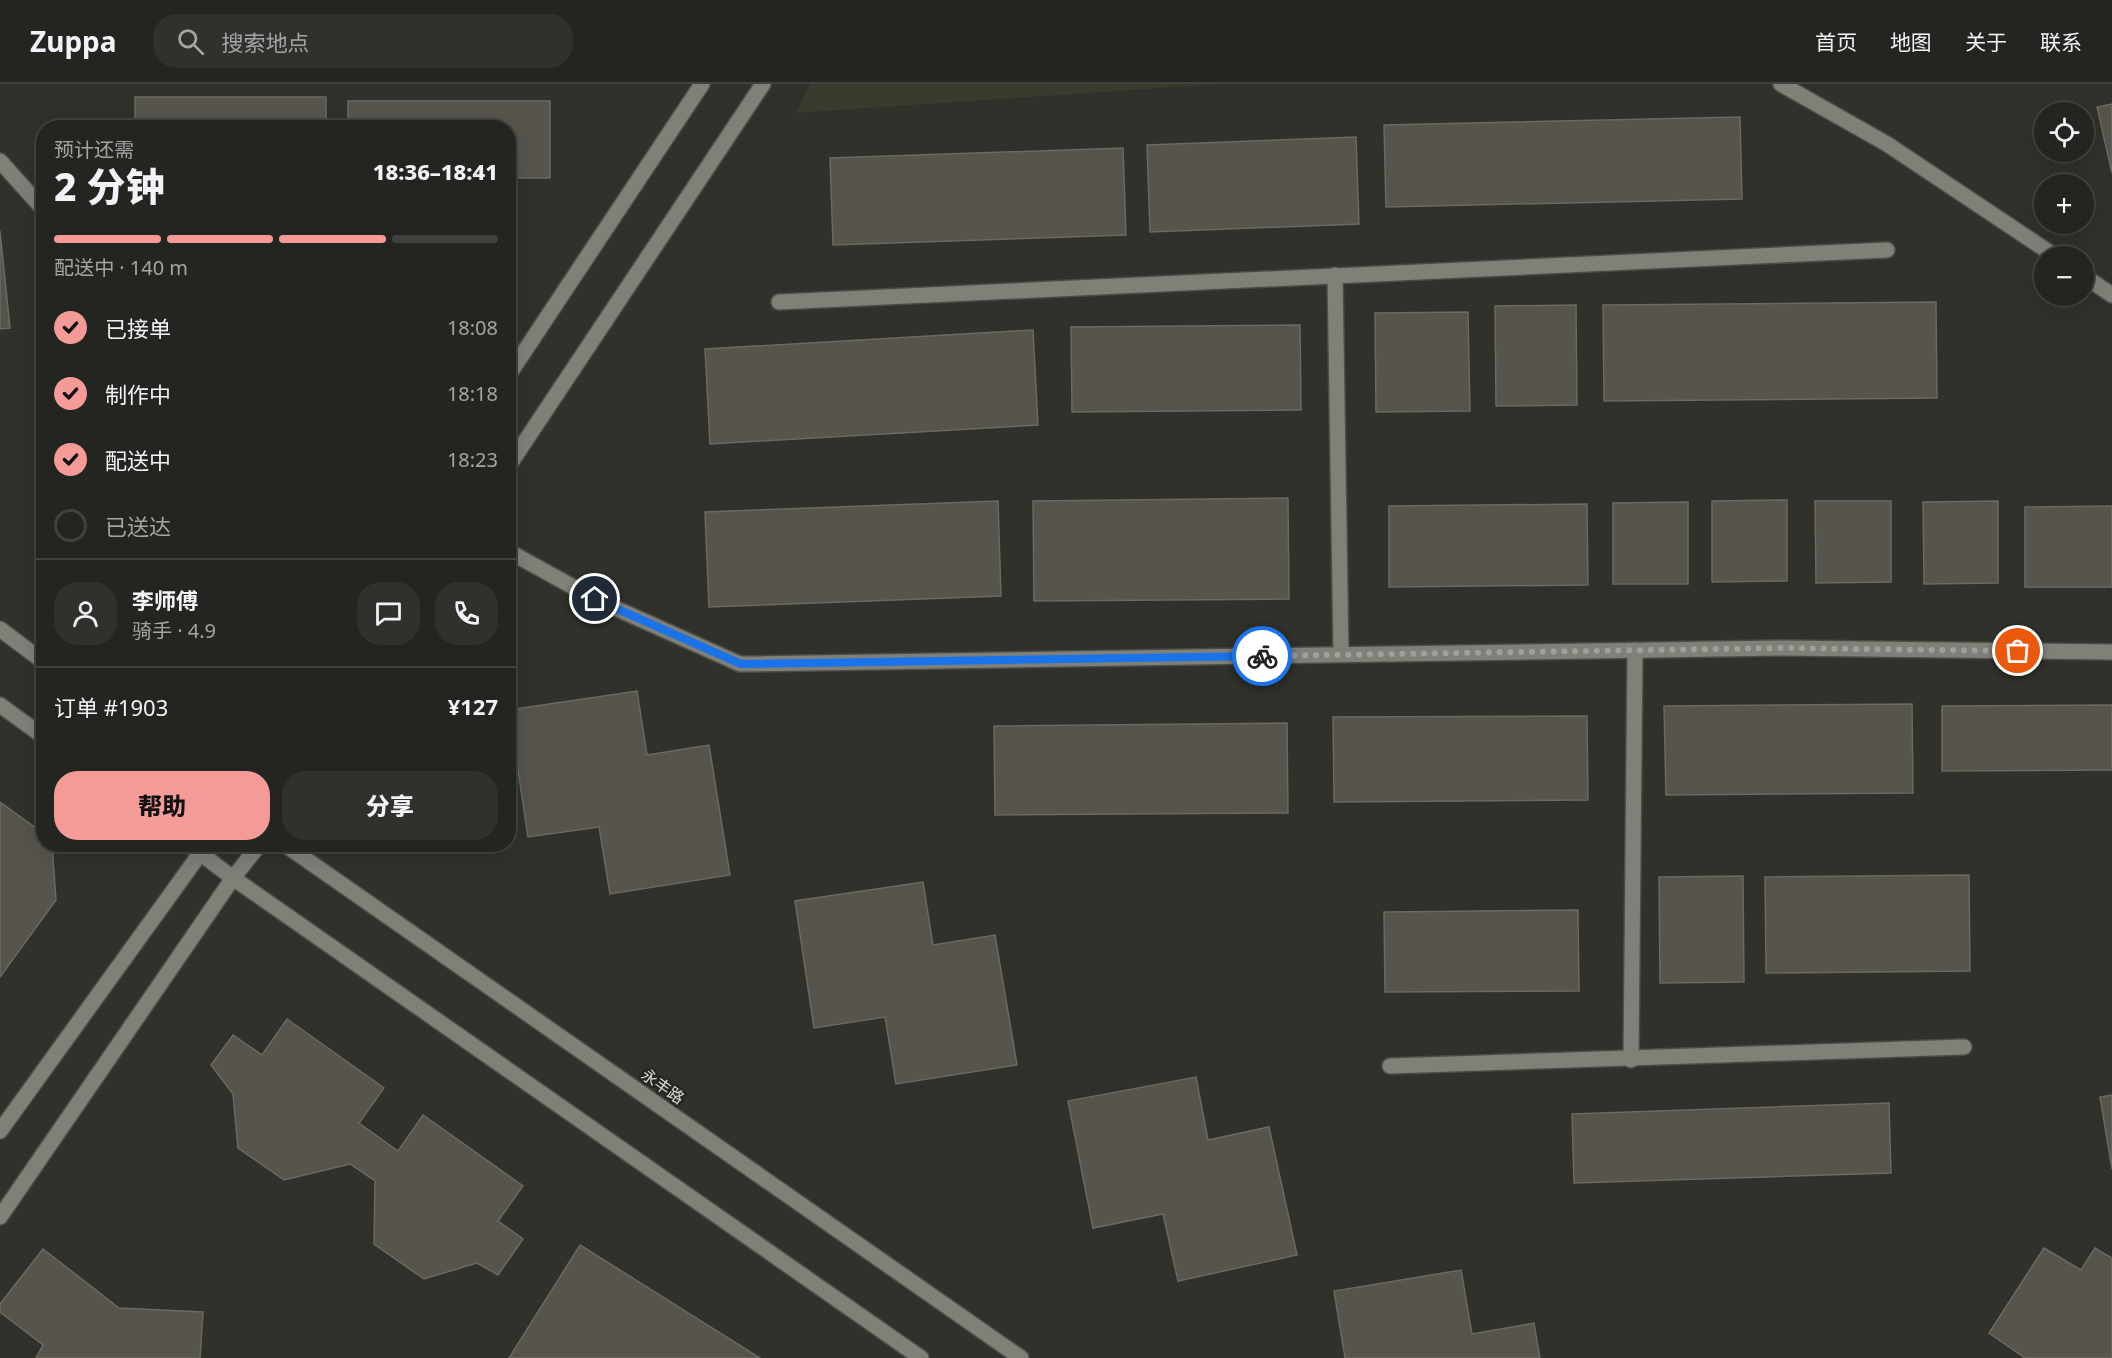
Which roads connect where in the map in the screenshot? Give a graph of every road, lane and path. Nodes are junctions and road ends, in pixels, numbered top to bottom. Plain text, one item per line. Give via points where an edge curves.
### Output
1 (702, 84) edge
2 (763, 84) edge
3 (1781, 84) edge
4 (0, 161) edge
5 (36, 201) edge
6 (2040, 246) edge
7 (1887, 250) dead end
8 (1335, 275) junction
9 (2094, 283) edge
10 (2112, 295) edge
11 (779, 302) dead end
12 (516, 364) edge
13 (516, 455) edge
14 (516, 555) edge
15 (0, 630) edge
16 (1635, 650) junction
17 (2112, 652) edge
18 (1341, 654) junction
19 (36, 656) edge
20 (0, 705) edge
21 (36, 731) edge
22 (195, 852) edge
23 (204, 852) edge
24 (254, 852) edge
25 (295, 852) edge
26 (233, 878) junction
27 (1964, 1047) dead end
28 (1631, 1060) junction
29 (1390, 1066) dead end
30 (0, 1131) edge
31 (0, 1217) edge
32 (921, 1358) edge
33 (1021, 1358) edge

1 - 12 street
2 - 13 street
3 - 6 street via 1887,144
4 - 5 street
7 - 8 street
8 - 11 street
8 - 18 street
9 - 10 street
14 - 18 street via 595,599 741,664
15 - 19 street
16 - 17 street
16 - 18 street
16 - 28 street
20 - 21 street
22 - 30 street
23 - 26 street
24 - 26 street
25 - 33 street, 永丰路
26 - 31 street
26 - 32 street
27 - 28 street
28 - 29 street

